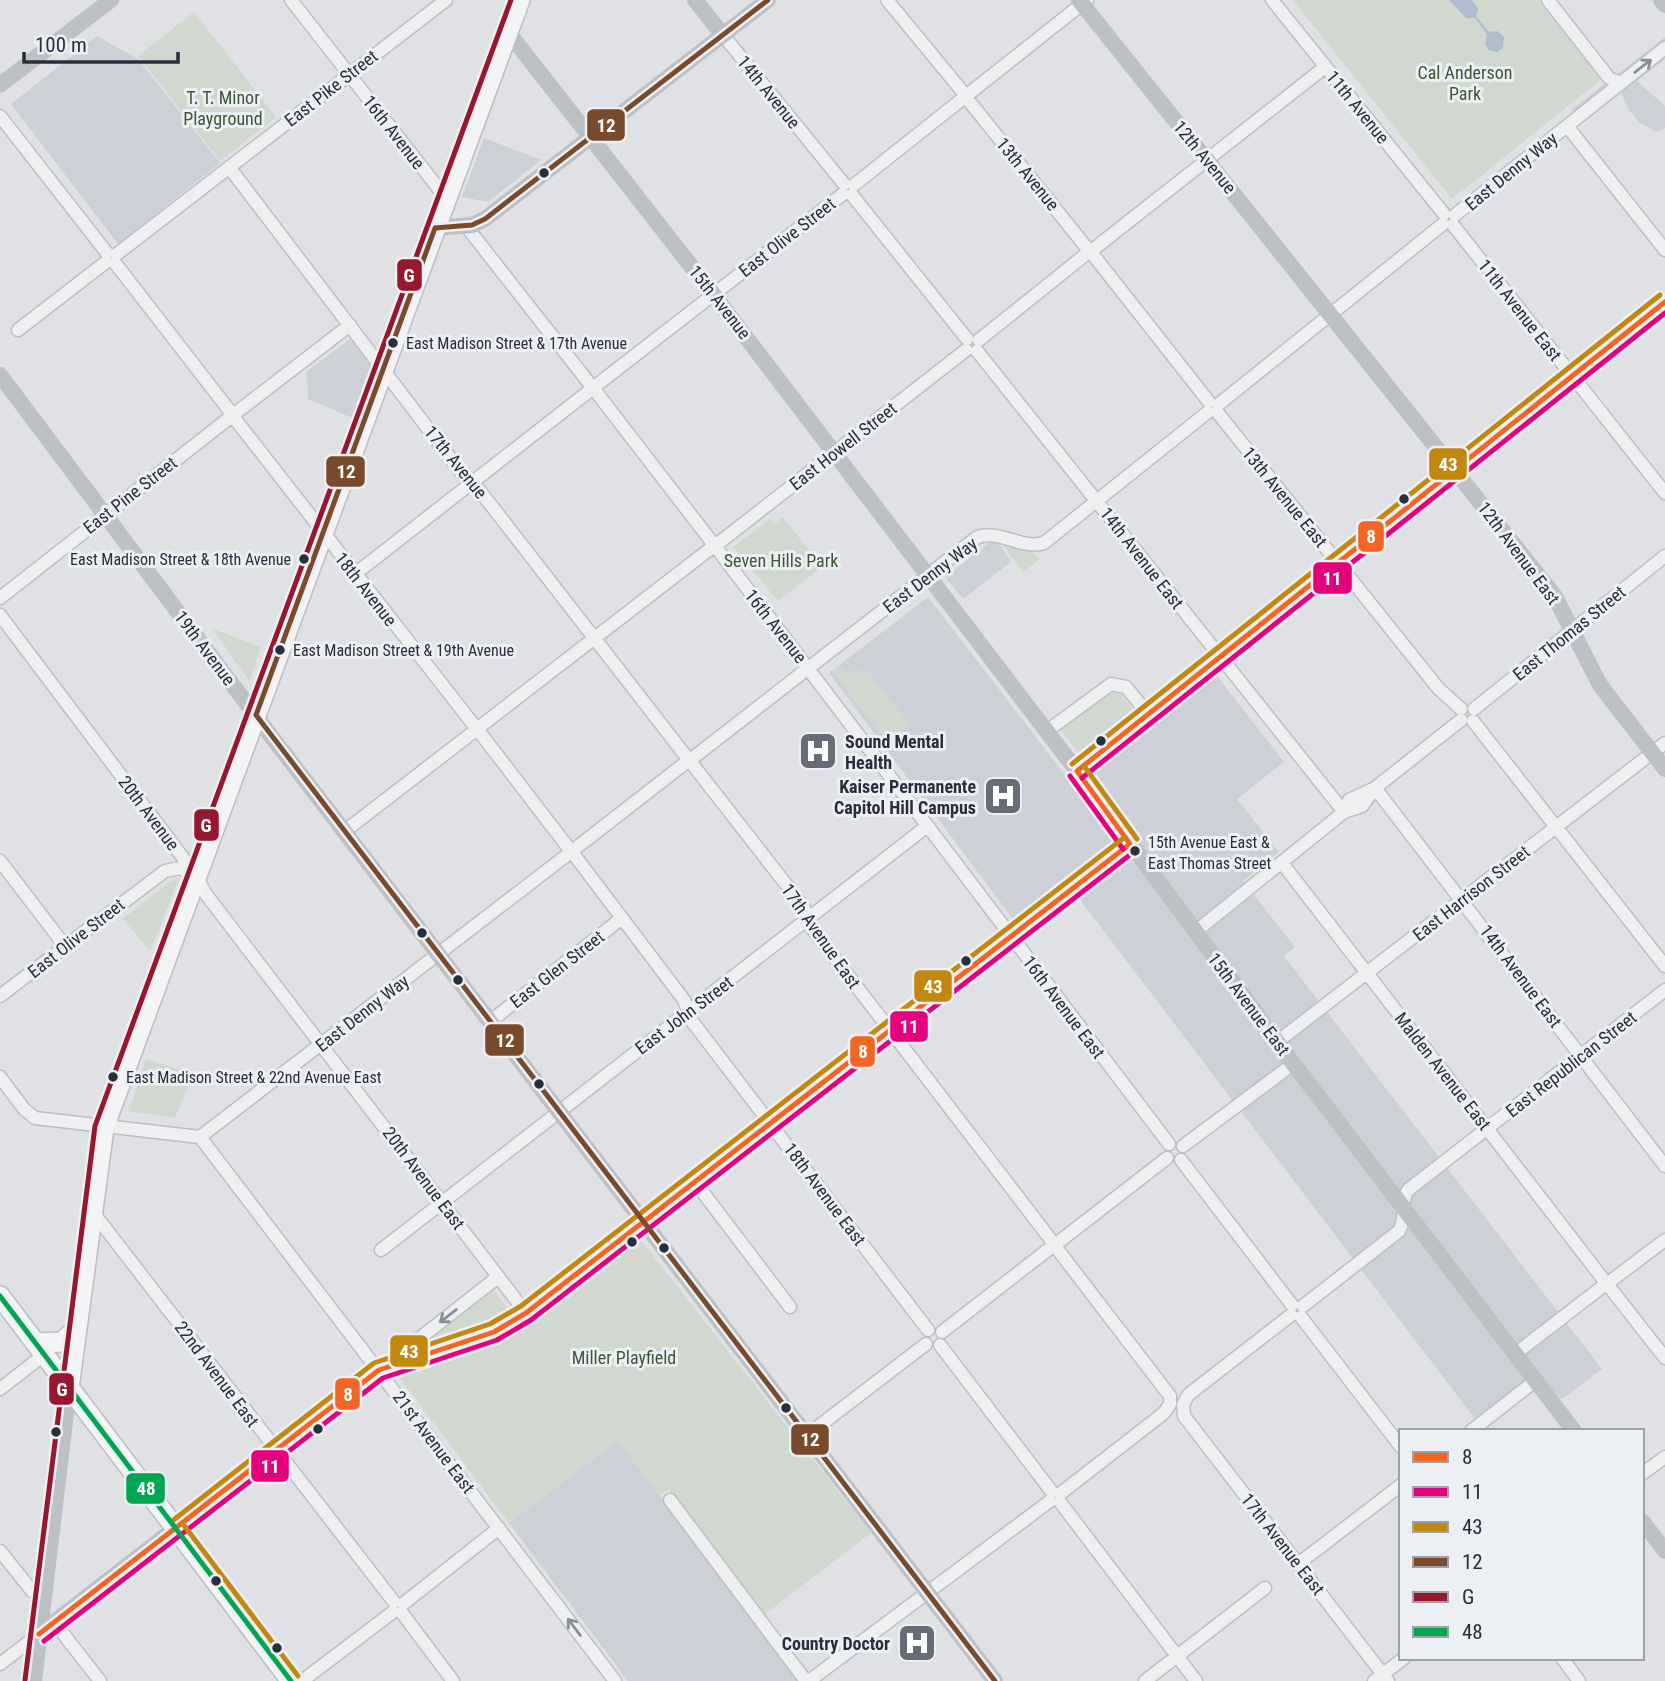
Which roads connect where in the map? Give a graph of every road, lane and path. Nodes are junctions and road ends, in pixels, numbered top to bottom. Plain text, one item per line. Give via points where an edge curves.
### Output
1 (291, 0) edge
2 (446, 0) edge
3 (520, 0) edge
4 (695, 0) edge
5 (768, 0) edge
6 (887, 0) edge
7 (1272, 0) edge
8 (1548, 0) edge
9 (1661, 0) edge
10 (1083, 1) edge
11 (104, 2) edge
12 (1665, 5) edge
13 (508, 32) junction
14 (723, 35) junction
15 (1665, 48) edge
16 (1325, 67) junction
17 (349, 74) junction
18 (1620, 83) junction
19 (0, 85) edge
20 (966, 96) junction
21 (0, 116) edge
22 (1567, 126) junction
23 (591, 139) junction
24 (1206, 159) junction
25 (229, 167) junction
26 (848, 190) junction
27 (446, 198) junction
28 (1449, 219) junction
29 (466, 226) junction
30 (435, 228) junction
31 (1665, 250) edge
32 (1090, 251) junction
33 (111, 258) junction
34 (713, 294) junction
35 (1665, 302) edge
36 (1330, 315) junction
37 (350, 325) junction
38 (18, 330) dead end
39 (972, 345) junction
40 (383, 367) junction
41 (0, 375) edge
42 (1573, 376) junction
43 (593, 388) junction
44 (1213, 408) junction
45 (232, 415) junction
46 (834, 452) junction
47 (1455, 470) junction
48 (471, 483) junction
49 (1665, 493) edge
50 (1096, 501) junction
51 (105, 515) junction
52 (323, 530) junction
53 (715, 545) junction
54 (1663, 562) edge
55 (1338, 563) junction
56 (355, 574) junction
57 (928, 576) junction
58 (0, 598) edge
59 (0, 615) edge
60 (1572, 631) junction
61 (593, 639) junction
62 (1220, 658) junction
63 (809, 668) junction
64 (256, 715) junction
65 (1149, 715) junction
66 (1467, 715) junction
67 (477, 729) junction
68 (1046, 731) junction
69 (1659, 748) edge
70 (689, 760) junction
71 (1665, 769) edge
72 (1077, 771) junction
73 (1375, 788) junction
74 (1344, 812) junction
75 (926, 827) junction
76 (1558, 827) junction
77 (345, 831) junction
78 (167, 837) junction
79 (1130, 844) junction
80 (571, 851) junction
81 (0, 861) edge
82 (169, 862) junction
83 (1282, 863) junction
84 (190, 867) junction
85 (152, 879) junction
86 (1463, 900) junction
87 (622, 918) junction
88 (808, 919) junction
89 (1195, 932) junction
90 (1011, 937) junction
91 (65, 946) junction
92 (440, 952) junction
93 (1665, 966) edge
94 (1366, 974) junction
95 (1665, 990) edge
96 (0, 996) edge
97 (688, 1011) junction
98 (492, 1020) junction
99 (890, 1031) junction
100 (1277, 1042) junction
101 (321, 1044) junction
102 (1581, 1055) junction
103 (1293, 1063) junction
104 (0, 1077) edge
105 (560, 1110) junction
106 (771, 1123) junction
107 (104, 1128) junction
108 (1488, 1129) junction
109 (200, 1137) junction
110 (1169, 1144) junction
111 (1183, 1146) junction
112 (1167, 1158) junction
113 (1181, 1160) junction
114 (1665, 1166) edge
115 (695, 1182) junction
116 (442, 1203) junction
117 (1405, 1210) junction
118 (92, 1211) junction
119 (643, 1221) junction
120 (1665, 1240) edge
121 (1055, 1245) junction
122 (381, 1250) dead end
123 (498, 1277) junction
124 (1607, 1284) junction
125 (0, 1296) edge
126 (790, 1307) dead end
127 (1297, 1311) junction
128 (526, 1312) junction
129 (77, 1328) junction
130 (936, 1341) junction
131 (40, 1348) junction
132 (1516, 1354) junction
133 (1665, 1358) edge
134 (405, 1361) junction
135 (379, 1370) junction
136 (1535, 1381) junction
137 (0, 1388) edge
138 (69, 1388) junction
139 (1177, 1405) junction
140 (1474, 1429) edge
141 (1572, 1429) edge
142 (806, 1436) junction
143 (1399, 1444) edge
144 (276, 1451) junction
145 (1665, 1457) edge
146 (1644, 1473) edge
147 (1399, 1487) edge
148 (1056, 1497) junction
149 (670, 1500) dead end
150 (1644, 1524) edge
151 (499, 1528) junction
152 (176, 1529) junction
153 (0, 1551) edge
154 (1665, 1551) edge
155 (1298, 1564) junction
156 (1265, 1588) dead end
157 (927, 1593) junction
158 (44, 1595) junction
159 (398, 1608) junction
160 (54, 1622) junction
161 (39, 1634) junction
162 (1177, 1657) junction
163 (1402, 1660) edge
164 (1563, 1660) edge
165 (0, 1664) edge
166 (1382, 1679) edge
167 (34, 1681) edge
168 (100, 1681) edge
169 (291, 1681) edge
170 (302, 1681) edge
171 (453, 1681) edge
172 (615, 1681) edge
173 (808, 1681) edge
174 (995, 1681) edge
175 (1145, 1681) edge
176 (1196, 1681) edge
177 (1579, 1681) edge

1 - 17 street, 16th Avenue
2 - 17 street, East Pike Street
3 - 13 main road
4 - 14 street, 14th Avenue
5 - 14 street
6 - 20 street, 13th Avenue
7 - 16 street, 11th Avenue
8 - 18 street via 1609,78
9 - 12 street
10 - 20 street, East Olive Street
10 - 24 street, 12th Avenue
11 - 19 street
13 - 23 street, 15th Avenue
13 - 27 main road
14 - 23 street
14 - 26 street, 14th Avenue
18 -> 15 street, East Denny Way
16 - 24 street, East Howell Street
16 - 28 street, 11th Avenue
17 - 25 street, East Pike Street
17 - 27 street, 16th Avenue
18 - 22 street, East Denny Way
20 - 26 street, East Olive Street
20 - 32 street, 13th Avenue
21 - 33 street, 18th Avenue
22 - 28 street, East Denny Way
22 - 31 street
23 - 29 street via 485,219
23 - 34 street, 15th Avenue
24 - 32 street, East Howell Street
24 - 36 street, 12th Avenue
25 - 33 street, East Pike Street
25 - 37 street, 17th Avenue
26 - 34 street, East Olive Street
26 - 39 street, 14th Avenue
27 - 30 main road
28 - 36 street, East Denny Way
28 - 42 street, 11th Avenue East
29 - 30 street
29 - 43 street, 16th Avenue
30 - 40 main road
32 - 39 street, East Howell Street
32 - 44 street, 13th Avenue
33 - 38 street, East Pike Street
33 - 45 street, 18th Avenue
34 - 43 street, East Olive Street
34 - 46 street, 15th Avenue
35 - 42 street
36 - 44 street, East Denny Way
36 - 47 street, 12th Avenue East
37 - 40 street, 17th Avenue
37 - 45 street, East Pine Street
39 - 46 street, East Howell Street
39 - 50 street, 14th Avenue
40 - 48 street, 17th Avenue
40 - 52 main road
41 - 51 street, 19th Avenue
42 - 47 street
42 - 49 street, 11th Avenue East
43 - 48 street, East Olive Street
43 - 53 street, 16th Avenue
44 - 50 street, East Denny Way
44 - 55 street, 13th Avenue East
45 - 51 street, East Pine Street
45 - 52 street, 18th Avenue
46 - 53 street, East Howell Street
46 - 57 street, 15th Avenue
47 - 55 street
47 - 60 street, 12th Avenue East via 1554,595
48 - 56 street, East Olive Street
48 - 61 street, 17th Avenue
50 - 57 street, East Denny Way via 1041,544 984,535
50 - 62 street, 14th Avenue East
51 - 58 street, East Pine Street
51 - 64 street, 19th Avenue
52 - 56 street, 18th Avenue
52 - 64 main road
53 - 61 street, East Howell Street
53 - 63 street, 16th Avenue
54 - 60 street, East Thomas Street
55 - 62 street
55 - 66 street, 13th Avenue East via 1437,688
56 - 67 street, 18th Avenue
57 - 63 street, East Denny Way
57 - 68 street, 15th Avenue East
59 - 78 street, 20th Avenue
60 - 66 street, East Thomas Street
60 - 69 street, 12th Avenue East via 1600,685
61 - 67 street, East Howell Street
61 - 70 street, 17th Avenue
62 - 65 street
62 - 74 street, 14th Avenue East
63 - 70 street, East Denny Way
63 - 75 street, 16th Avenue East
64 - 77 street, 19th Avenue
64 - 84 main road
65 - 68 street via 1126,688 1111,684
65 - 72 street
66 - 73 street, East Thomas Street
66 - 76 street, 13th Avenue East
67 - 77 street, East Howell Street
67 - 80 street, 18th Avenue
68 - 72 street, 15th Avenue East
69 - 71 street, 12th Avenue East
69 - 76 street, East Harrison Street
70 - 80 street, East Denny Way
70 - 88 street, 17th Avenue East via 803,906
72 - 79 street, 15th Avenue East
73 - 74 street, East Thomas Street via 1349,800
73 - 86 street, 14th Avenue East
74 - 83 street, East Thomas Street
75 - 88 street, East John Street
75 - 90 street, 16th Avenue East
76 - 86 street, East Harrison Street
76 - 93 street, 13th Avenue East
77 - 92 street, 19th Avenue
78 - 82 street
78 - 84 street, 20th Avenue
79 - 89 street, 15th Avenue East
79 - 90 street
80 - 87 street, 18th Avenue East
80 - 92 street, East Denny Way
81 - 91 street
82 - 84 street
82 - 85 street, East Olive Street
83 - 89 street, East Thomas Street
83 - 94 street, Malden Avenue East
84 - 85 street, East Olive Street via 173,868
84 - 101 street, 20th Avenue
84 - 107 main road
85 - 91 street, East Olive Street
86 - 94 street, East Harrison Street
86 - 102 street, 14th Avenue East
87 - 97 street, 18th Avenue East
87 - 98 street, East Glen Street
88 - 97 street, East John Street
88 - 99 street, 17th Avenue East
89 - 100 street, 15th Avenue East
90 - 99 street
90 - 110 street, 16th Avenue East
91 - 96 street, East Olive Street
92 - 98 street, 19th Avenue
92 - 101 street, East Denny Way
94 - 100 street, East Harrison Street
94 - 108 street, Malden Avenue East
95 - 102 street, East Republican Street
97 - 105 street, East John Street
97 - 106 street, 18th Avenue East
98 - 105 street, 19th Avenue
99 - 106 street
99 - 121 street, 17th Avenue East
100 - 103 street, 15th Avenue East
101 - 109 street, East Denny Way
101 - 116 street, 20th Avenue East
102 - 108 street, East Republican Street
102 - 114 street, 14th Avenue East
103 - 111 street
103 - 117 street, 15th Avenue East
104 - 107 street via 35,1118
105 - 116 street, East John Street
105 - 119 street, 19th Avenue
106 - 115 street
106 - 130 street, 18th Avenue East via 928,1329 937,1328
107 - 109 street
107 - 118 main road
108 - 117 street, East Republican Street via 1408,1190
108 - 124 street, Malden Avenue East
109 - 135 street, 21st Avenue East
110 - 111 street
110 - 112 street
111 - 113 street
112 - 113 street
112 - 121 street
113 - 127 street
115 - 119 street
115 - 126 street
116 - 122 street, East John Street
116 - 123 street, 20th Avenue East
117 - 127 street, East Republican Street via 1399,1231
117 - 132 street, 15th Avenue East
118 - 129 main road
118 - 144 street, 22nd Avenue East
119 - 128 street
119 - 142 street, 19th Avenue
120 - 124 street
121 - 130 street
121 - 139 street, 17th Avenue East
123 - 128 street, 20th Avenue East
123 -> 134 street via 411,1345
124 - 132 street
124 - 133 street, Malden Avenue East
125 - 131 main road
127 - 139 street, East Republican Street
127 - 143 street
128 - 134 street via 494,1332
129 - 131 main road via 62,1342
129 - 138 main road
130 - 142 street
130 - 148 street
131 - 137 street
131 - 138 main road
132 - 136 street, 15th Avenue East
134 - 135 street
135 - 144 street
135 - 151 street, 21st Avenue East
136 - 140 street
136 - 141 street, 15th Avenue East
138 - 152 main road
138 - 158 street
139 - 148 street, East Republican Street
139 - 155 street, 17th Avenue East
142 - 157 street, 19th Avenue
144 - 152 street
144 - 159 street, 22nd Avenue East
145 - 146 street
147 - 155 street
148 - 157 street, East Republican Street
148 - 162 street
149 - 173 street
150 - 154 street
151 - 159 street
172 -> 151 street, 21st Avenue East
152 - 160 street
152 - 169 main road
153 - 158 street via 32,1591
155 - 166 street, 17th Avenue East
156 - 162 street
157 - 173 street, East Republican Street
157 - 174 street, 19th Avenue
158 - 161 street
159 - 170 street
159 - 171 street, 22nd Avenue East
160 - 161 street
160 - 168 street
161 - 165 street
161 - 167 street
162 - 175 street
162 - 176 street
163 - 166 street
164 - 177 street

